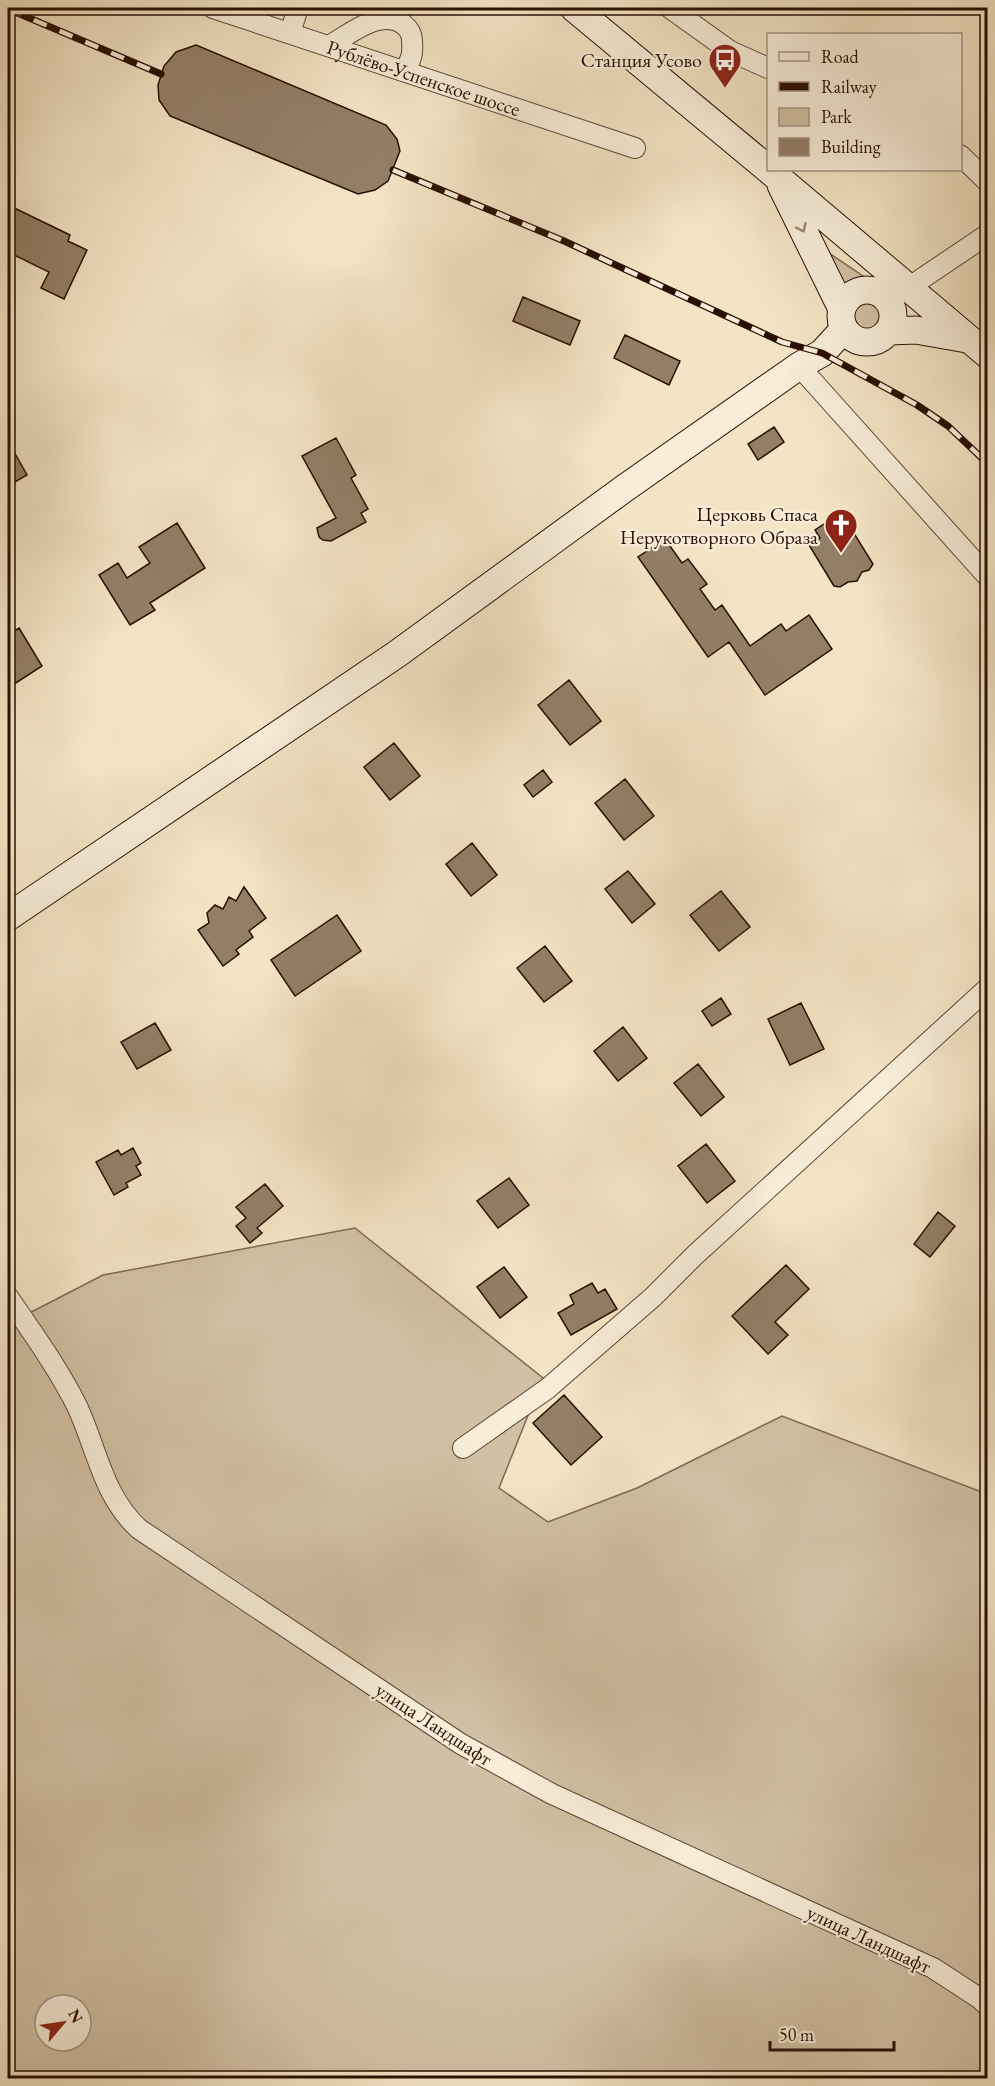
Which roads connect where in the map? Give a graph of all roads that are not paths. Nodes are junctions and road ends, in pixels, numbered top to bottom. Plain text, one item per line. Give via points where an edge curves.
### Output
1 (213, 8) edge
2 (298, 8) edge
3 (574, 8) edge
4 (670, 8) edge
5 (290, 33) junction
6 (330, 46) junction
7 (767, 68) edge
8 (403, 71) junction
9 (635, 148) dead end
10 (962, 157) edge
11 (767, 168) edge
12 (771, 171) edge
13 (987, 182) edge
14 (987, 234) edge
15 (898, 294) junction
16 (843, 319) junction
17 (888, 331) junction
18 (978, 347) edge
19 (799, 366) junction
20 (987, 577) edge
21 (8, 917) edge
22 (987, 988) edge
23 (8, 1297) edge
24 (463, 1448) dead end
25 (987, 2006) edge

1 - 5 street, Рублёво-Успенское шоссе
2 - 5 street
3 - 11 street
4 - 7 street via 730,51
5 - 6 street, Рублёво-Успенское шоссе
6 - 8 street, Рублёво-Успенское шоссе
6 - 8 street via 374,21 391,18 405,25 412,36 413,51
8 - 9 street, Рублёво-Успенское шоссе
10 - 13 street
12 - 15 street
12 -> 16 street
14 - 15 street
15 - 16 street via 872,290 853,294 846,300
15 - 17 street
15 - 18 street
16 - 17 street via 851,337 860,341 881,339
16 - 19 street via 822,353
17 - 18 street via 916,330
19 - 20 street
19 - 21 street via 397,654
22 - 24 street via 653,1297 547,1389
23 - 25 street, улица Ландшафт via 38,1339 77,1407 106,1485 139,1529 488,1760 552,1794 933,1968

